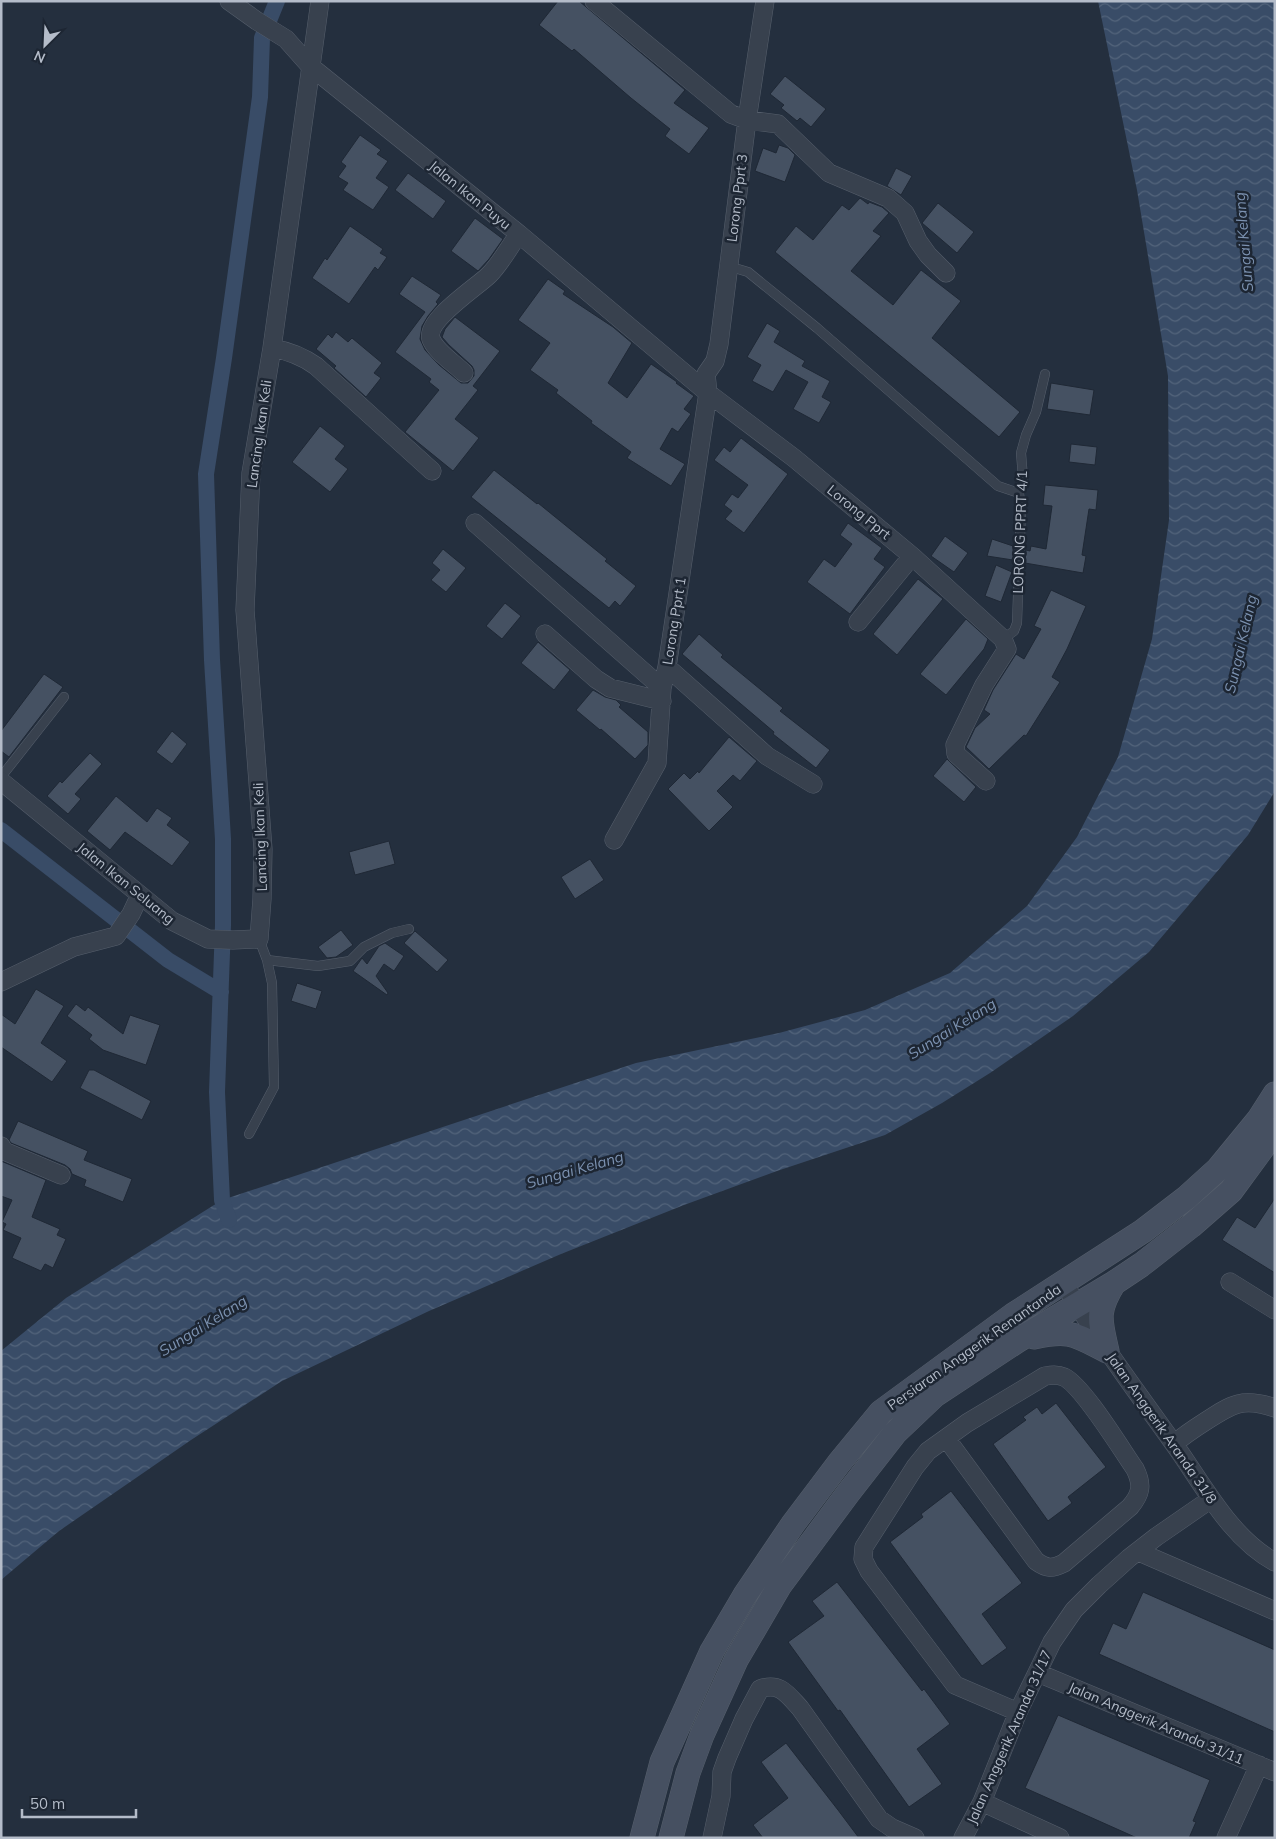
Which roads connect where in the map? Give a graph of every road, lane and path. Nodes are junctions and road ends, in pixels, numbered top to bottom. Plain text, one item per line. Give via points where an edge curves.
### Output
1 (229, 1) edge
2 (320, 1) edge
3 (594, 1) edge
4 (764, 1) edge
5 (310, 66) junction
6 (747, 120) junction
7 (519, 234) junction
8 (728, 266) junction
9 (946, 273) dead end
10 (272, 348) junction
11 (464, 372) dead end
12 (1045, 374) dead end
13 (708, 392) junction
14 (432, 470) dead end
15 (1019, 493) junction
16 (475, 523) dead end
17 (912, 556) junction
18 (858, 622) dead end
19 (545, 634) dead end
20 (1003, 639) junction
21 (667, 667) junction
22 (662, 695) junction
23 (64, 697) dead end
24 (1, 777) edge
25 (1, 781) edge
26 (986, 781) dead end
27 (813, 784) dead end
28 (614, 840) dead end
29 (140, 895) junction
30 (409, 929) dead end
31 (259, 939) junction
32 (267, 960) junction
33 (1, 982) edge
34 (1275, 1094) edge
35 (1275, 1131) edge
36 (249, 1134) dead end
37 (1, 1146) edge
38 (60, 1175) dead end
39 (1230, 1282) dead end
40 (1064, 1283) junction
41 (1114, 1283) junction
42 (1078, 1306) junction
43 (1275, 1310) edge
44 (1017, 1341) junction
45 (1108, 1351) junction
46 (1275, 1408) edge
47 (946, 1438) junction
48 (1174, 1444) junction
49 (1211, 1499) junction
50 (1139, 1552) junction
51 (1275, 1562) edge
52 (1275, 1611) edge
53 (1038, 1673) junction
54 (1018, 1712) junction
55 (679, 1723) junction
56 (702, 1735) junction
57 (1267, 1769) edge
58 (982, 1802) junction
59 (642, 1838) edge
60 (671, 1838) edge
61 (712, 1838) edge
62 (915, 1838) edge
63 (963, 1838) edge
64 (1060, 1838) edge
65 (1226, 1838) edge

1 - 5 street, Jalan Ikan Puyu via 286,39
2 - 5 street, Lancing Ikan Keli
3 - 6 street via 731,114
4 - 6 street, Lorong Pprt 3
5 - 7 street, Jalan Ikan Puyu
5 - 10 street, Lancing Ikan Keli
6 - 8 street, Lorong Pprt 3
6 - 9 street via 778,124 830,173 888,198 905,213 918,241
7 - 11 street via 490,274 443,314 432,329 431,338 437,349
7 - 13 street, Jalan Ikan Puyu
8 - 13 street, Lorong Pprt 3 via 720,344 715,361 706,374
8 - 15 lane via 748,272 818,328 998,486
10 - 14 street via 292,352 316,366
10 - 31 street, Lancing Ikan Keli via 250,473 246,610 263,849
12 - 15 lane, LORONG PPRT 4/1 via 1036,412 1020,454 1023,478
13 - 17 street, Lorong Pprt
13 - 21 street, Lorong Pprt 1
15 - 20 lane, LORONG PPRT 4/1 via 1016,623 1014,631
16 - 22 street
17 - 18 street
17 - 20 street, Lorong Pprt
19 - 22 street via 596,680 610,688
20 - 26 street, LORONG PPRT 4/1 via 1007,649 984,685 955,745 956,754
21 - 22 street, Lorong Pprt 1
21 - 27 street via 767,756
22 - 28 street, Lorong Pprt 1 via 657,763
23 - 24 lane
25 - 29 street, Jalan Ikan Seluang
29 - 31 street, Jalan Ikan Seluang via 172,921 208,938
29 - 33 street via 116,936 74,947
30 - 32 lane via 392,933 364,947 350,961 318,966
31 - 32 lane
32 - 36 lane via 272,983 274,1087
34 - 40 main road, Persiaran Anggerik Renantanda via 1218,1169 1186,1198
35 - 41 main road, Persiaran Anggerik Renantanda via 1231,1191 1141,1265
37 - 38 street via 4,1151
39 - 43 street
40 - 42 street, Jalan Anggerik Aranda 31/8
40 - 55 main road, Persiaran Anggerik Renantanda via 1013,1315 881,1412 793,1524 744,1594 712,1651
41 - 42 main road, Persiaran Anggerik Renantanda
41 - 45 main road via 1100,1314
42 - 44 main road, Persiaran Anggerik Renantanda
42 - 45 street, Jalan Anggerik Aranda 31/8
44 - 45 main road via 1060,1332 1073,1334
44 - 56 main road, Persiaran Anggerik Renantanda via 935,1395 895,1433 780,1585 736,1660
45 - 48 street, Jalan Anggerik Aranda 31/8
46 - 48 street via 1253,1402 1229,1406
47 - 47 street via 1045,1376 1064,1377 1080,1391 1135,1469 1140,1479 1138,1497 1064,1564 1046,1568 1036,1561
47 - 54 street via 928,1451 915,1467 864,1547 864,1559 955,1685
48 - 49 street, Jalan Anggerik Aranda 31/8
49 - 50 street, Jalan Anggerik Aranda 31/17
49 - 51 street, Jalan Anggerik Aranda 31/8 via 1249,1544
50 - 52 street
50 - 53 street, Jalan Anggerik Aranda 31/17 via 1099,1584 1074,1610 1052,1642
53 - 54 street, Jalan Anggerik Aranda 31/17
53 - 57 street, Jalan Anggerik Aranda 31/11
54 - 58 street, Jalan Anggerik Aranda 31/17
55 - 56 main road
55 - 59 main road, Persiaran Anggerik Renantanda via 662,1762
56 - 60 main road, Persiaran Anggerik Renantanda
57 - 65 street
58 - 63 street, Jalan Anggerik Aranda 31/17
58 - 64 street
61 - 62 street via 721,1796 722,1772 734,1740 760,1689 770,1686 778,1687 800,1708 879,1819

